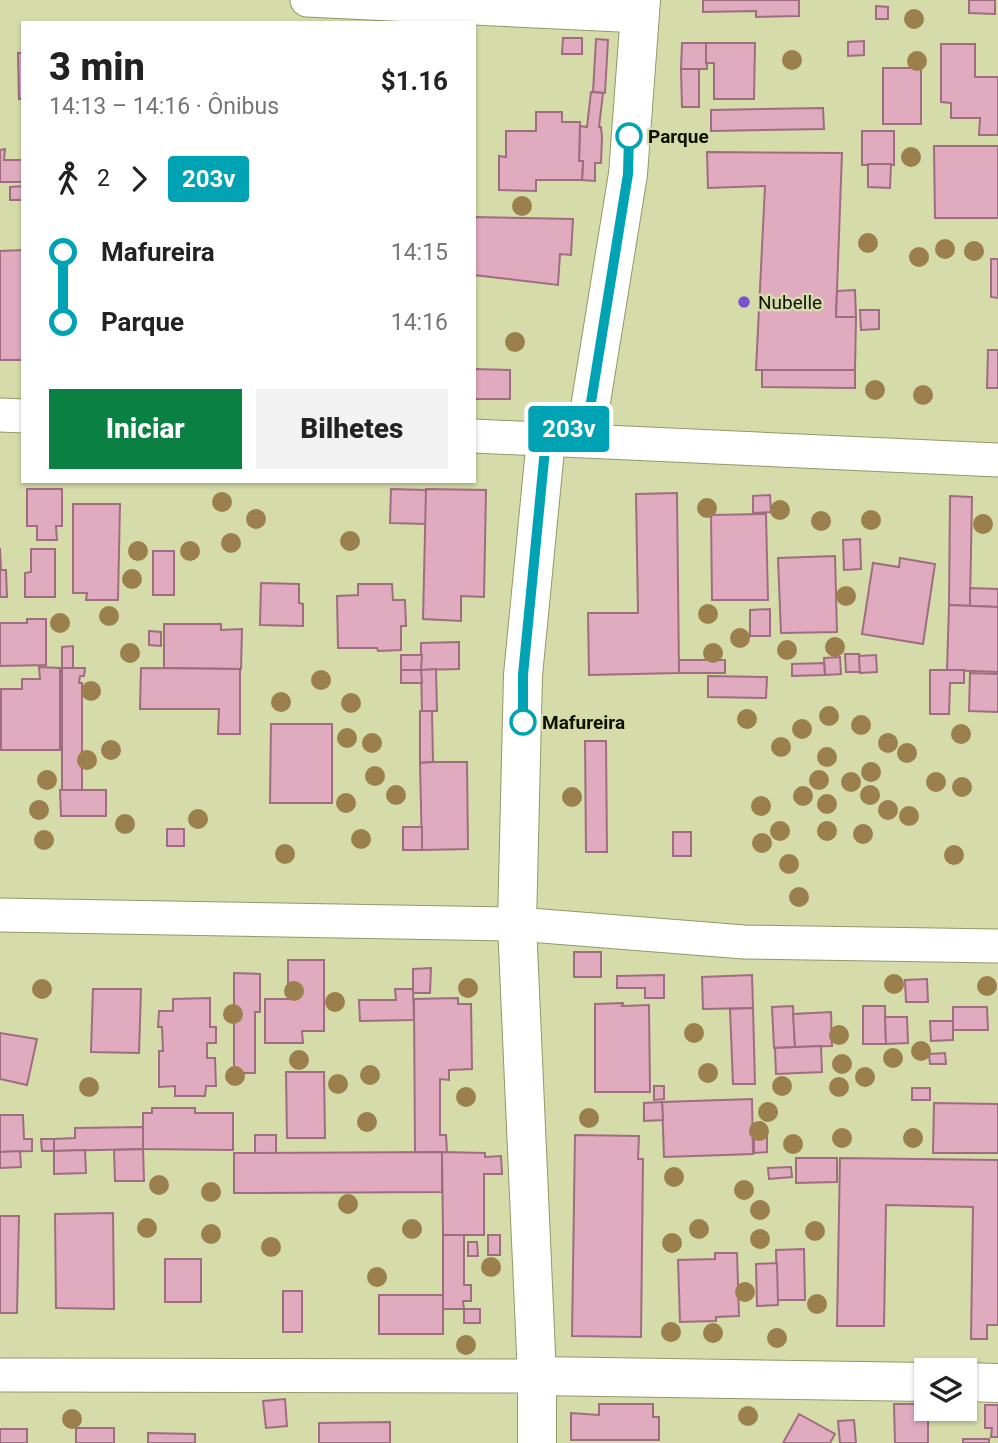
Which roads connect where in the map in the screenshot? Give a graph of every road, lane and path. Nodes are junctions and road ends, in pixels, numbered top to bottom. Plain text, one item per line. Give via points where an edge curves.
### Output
1 (307, 0) edge
2 (641, 8) edge
3 (0, 415) edge
4 (21, 416) edge
5 (476, 436) edge
6 (546, 439) junction
7 (998, 460) edge
8 (0, 915) edge
9 (517, 925) junction
10 (998, 946) edge
11 (0, 1375) edge
12 (537, 1376) junction
13 (914, 1382) edge
14 (977, 1382) edge
15 (998, 1383) edge
16 (537, 1443) edge

1 - 2 street
2 - 6 street via 628,174 588,421
3 - 4 street
5 - 6 street
6 - 7 street
6 - 9 street via 523,675
8 - 9 street
9 - 10 street via 744,942
9 - 12 street
11 - 12 street
12 - 13 street
12 - 16 street
14 - 15 street

